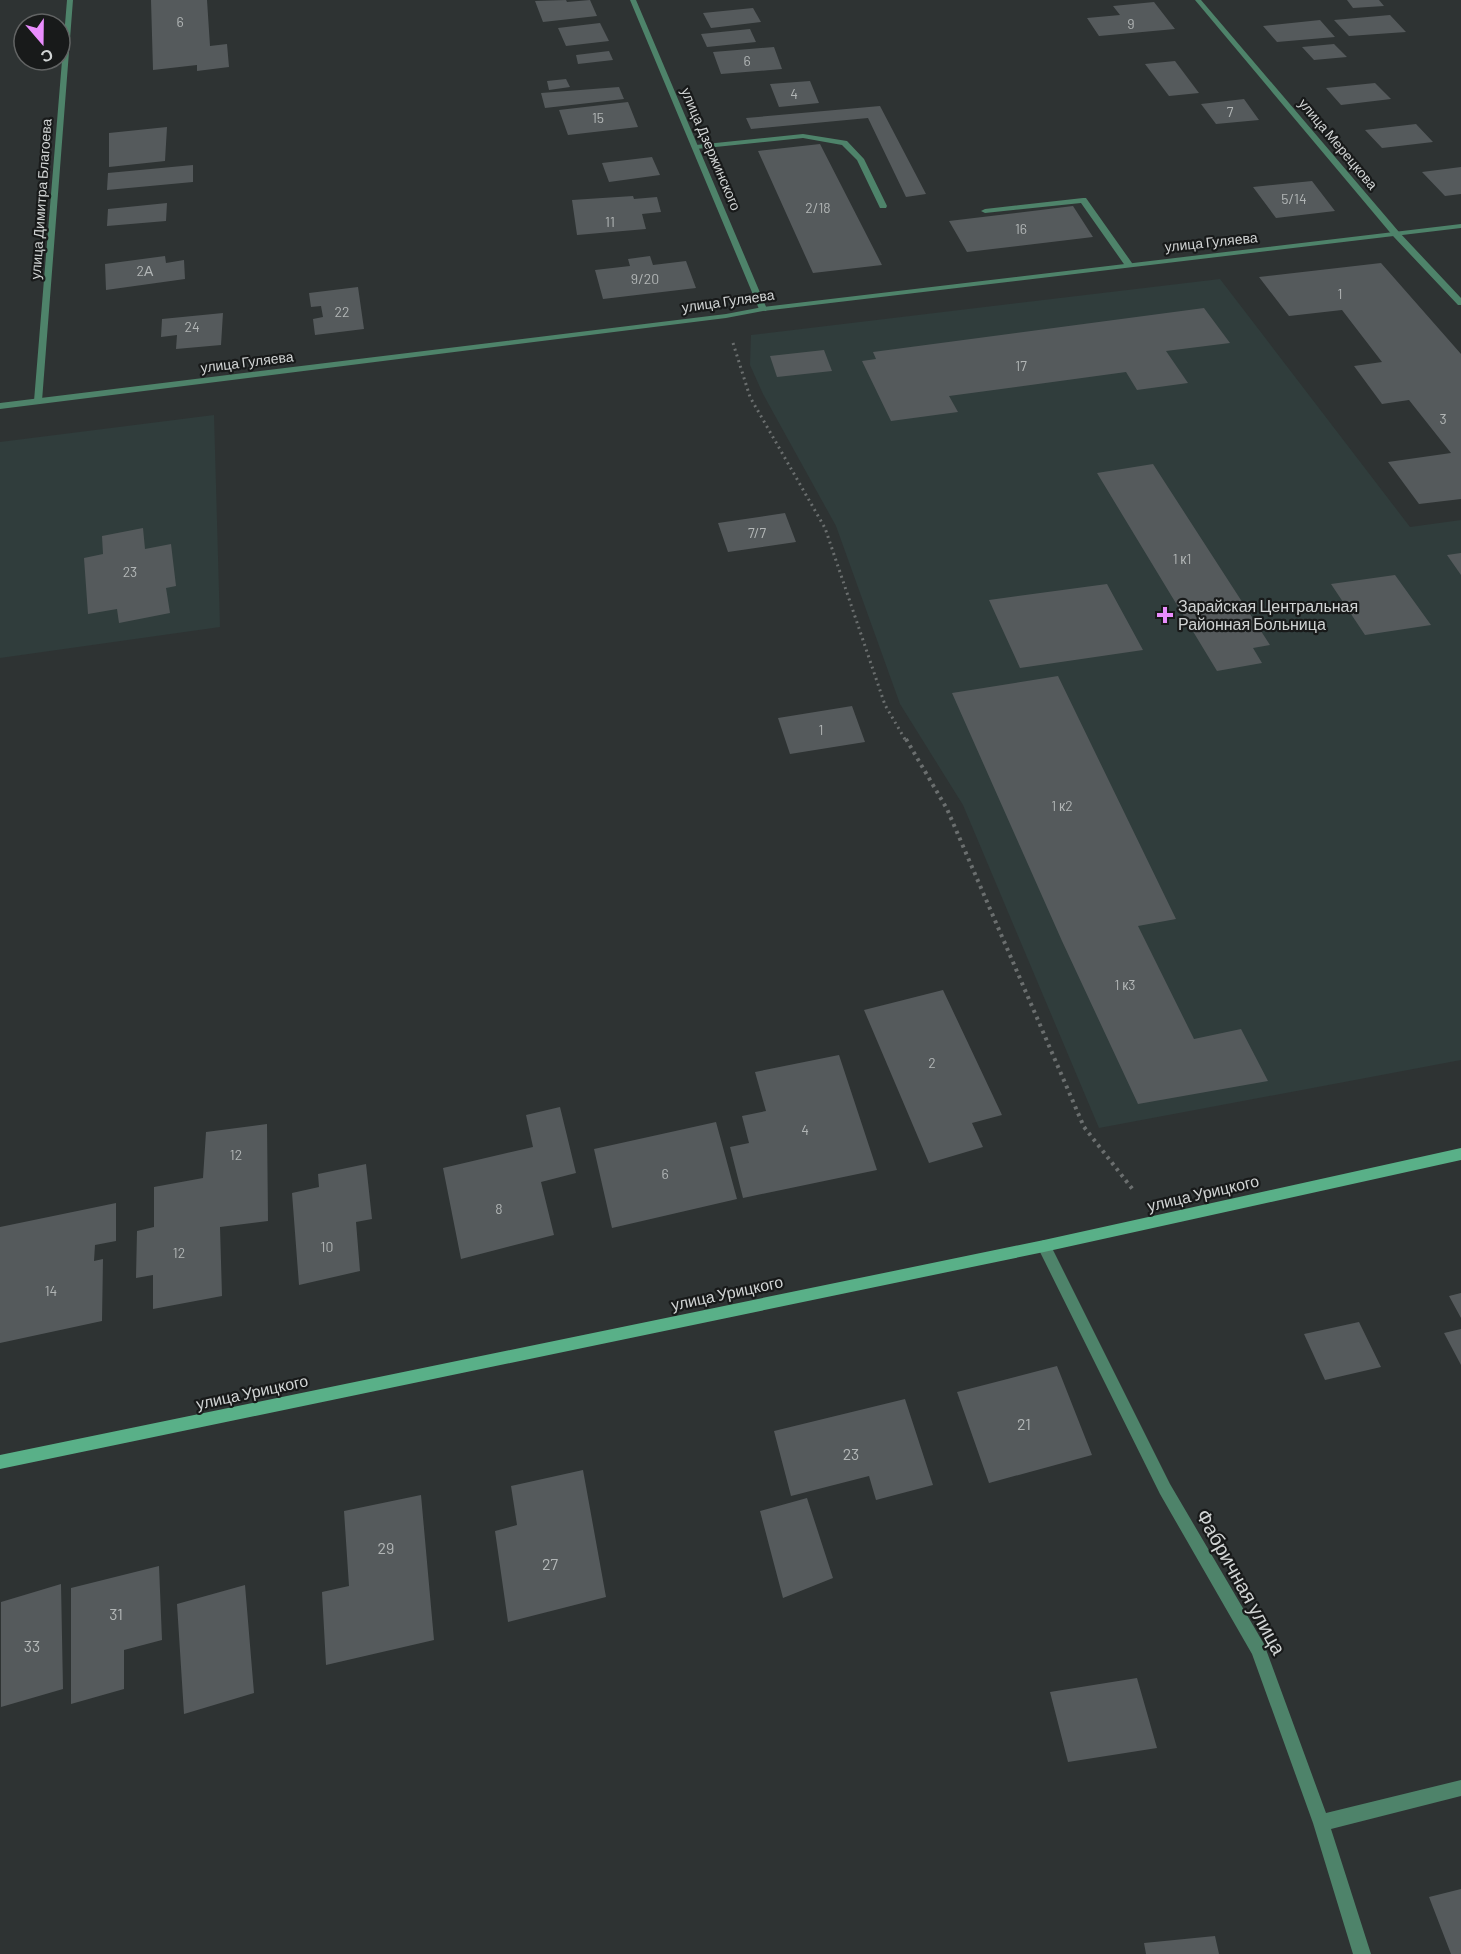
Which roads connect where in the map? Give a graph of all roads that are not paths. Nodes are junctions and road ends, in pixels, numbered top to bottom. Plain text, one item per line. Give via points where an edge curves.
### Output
1 (70, 0) edge
2 (633, 0) edge
3 (1198, 0) edge
4 (696, 147) junction
5 (883, 206) dead end
6 (985, 211) dead end
7 (1461, 226) edge
8 (1396, 234) junction
9 (1129, 265) junction
10 (1461, 303) edge
11 (764, 309) junction
12 (38, 401) junction
13 (0, 406) edge
14 (1461, 1154) edge
15 (1044, 1246) junction
16 (0, 1462) edge
17 (1461, 1788) edge
18 (1321, 1823) junction
19 (1362, 1954) edge

1 - 12 street, улица Димитра Благоева
2 - 4 street, улица Дзержинского
3 - 8 street, улица Мерецкова
4 - 5 street via 803,136 844,143 860,159
4 - 11 street, улица Дзержинского
6 - 9 street via 1083,200
7 - 8 street, улица Гуляева
8 - 9 street, улица Гуляева
8 - 10 street, улица Мерецкова
9 - 11 street, улица Гуляева
11 - 12 street, улица Гуляева
12 - 13 street, улица Гуляева
14 - 15 main road, улица Урицкого
15 - 16 main road, улица Урицкого
15 - 18 street, Фабричная улица via 1166,1489 1258,1650
17 - 18 street
18 - 19 street, Фабричная улица

